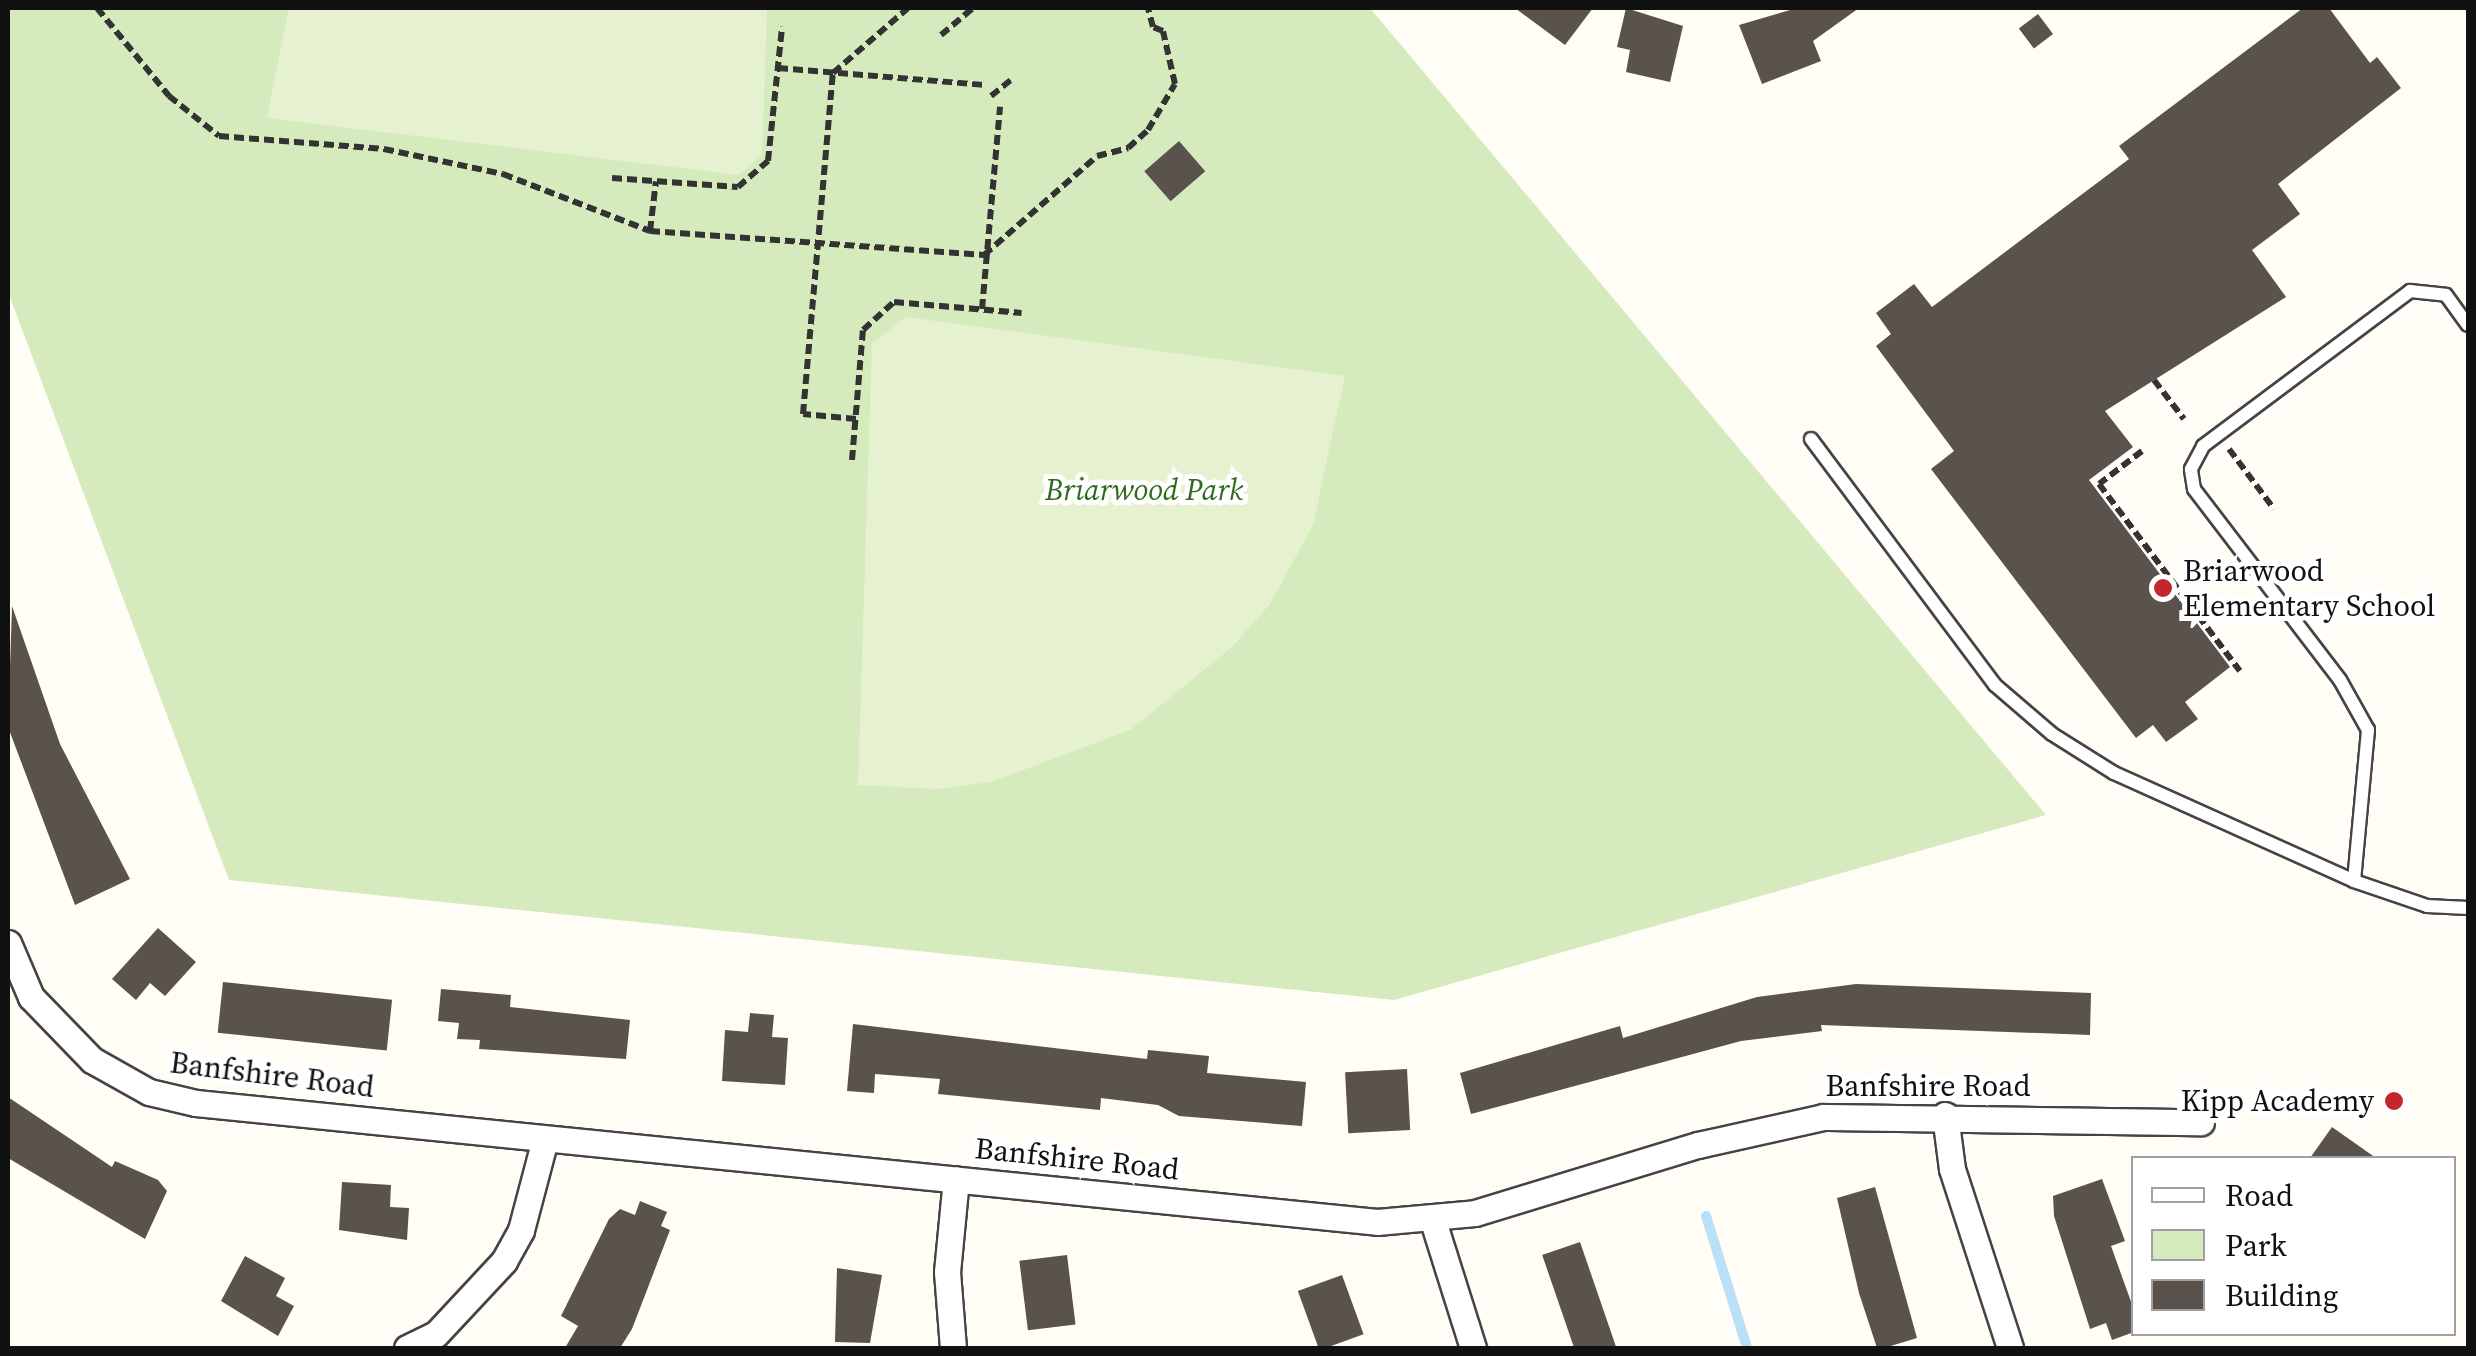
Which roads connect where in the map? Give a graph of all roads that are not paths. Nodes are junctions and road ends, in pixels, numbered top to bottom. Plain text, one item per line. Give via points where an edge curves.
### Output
1 (2468, 325) edge
2 (1811, 440) dead end
3 (2354, 880) junction
4 (2468, 908) edge
5 (8, 943) edge
6 (1945, 1115) junction
7 (2200, 1122) dead end
8 (545, 1139) junction
9 (956, 1179) junction
10 (1433, 1221) junction
11 (407, 1348) edge
12 (952, 1348) edge
13 (1473, 1348) edge
14 (2010, 1348) edge

1 - 3 lane via 2446,296 2410,292 2218,435 2191,470 2194,489 2340,680 2368,730
2 - 3 lane via 1996,685 2052,734 2114,774
3 - 4 lane via 2427,906
5 - 8 street, Banfshire Road via 31,997 61,1034 149,1092
6 - 7 street, Banfshire Road
6 - 10 street, Banfshire Road via 1878,1113 1772,1125
6 - 14 street via 1952,1169
8 - 9 street, Banfshire Road
8 - 11 street via 521,1230 504,1261 436,1334
9 - 10 street, Banfshire Road via 1377,1222
9 - 12 street via 947,1272
10 - 13 street

